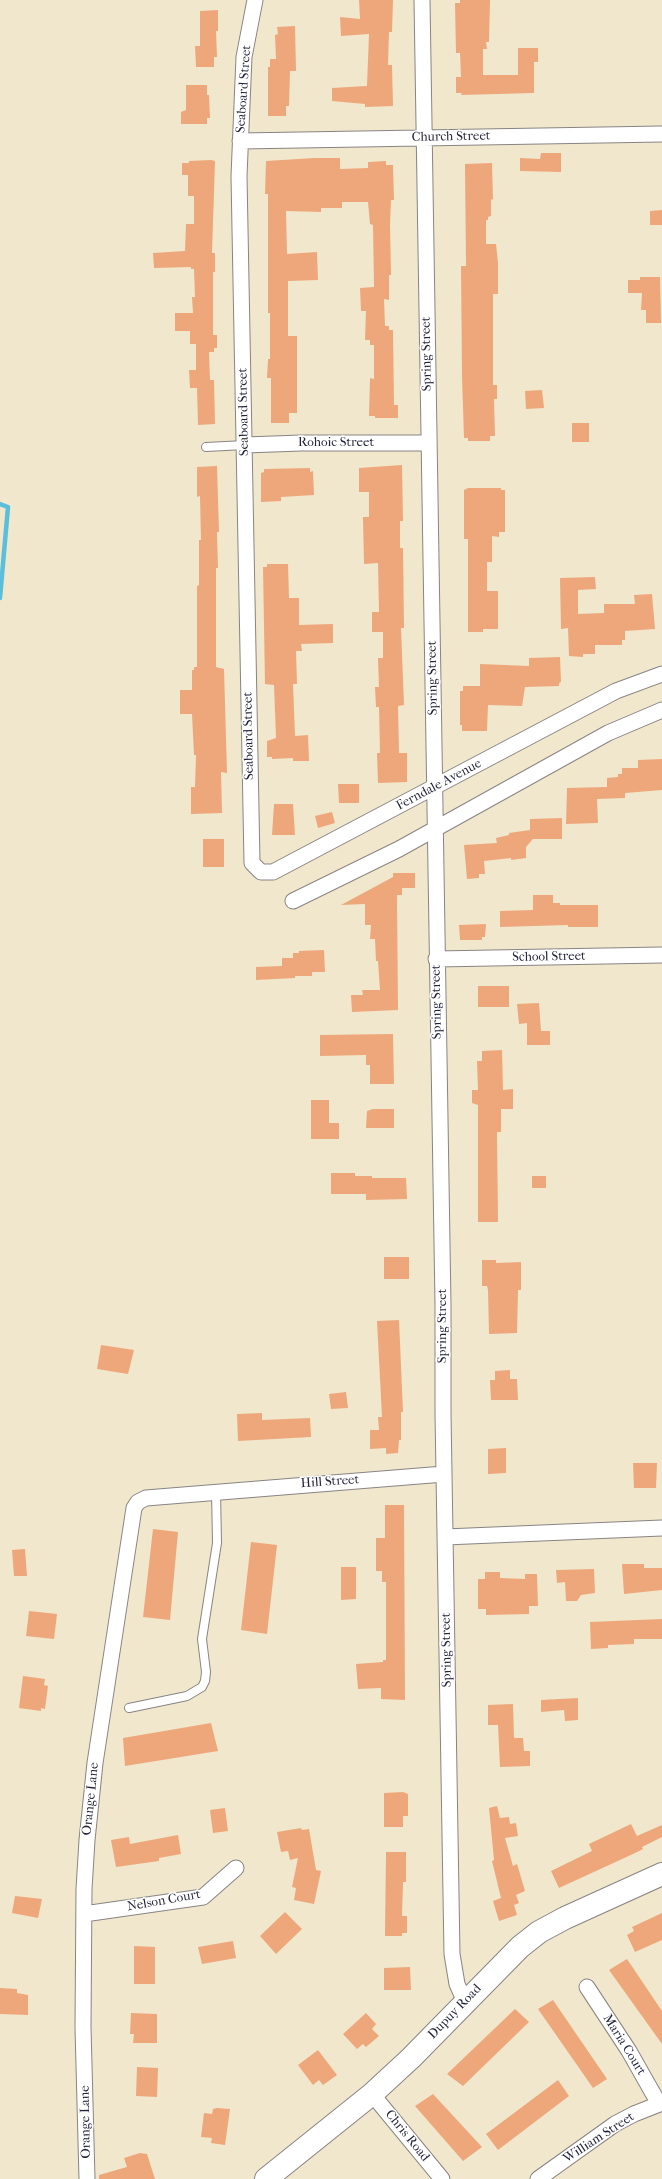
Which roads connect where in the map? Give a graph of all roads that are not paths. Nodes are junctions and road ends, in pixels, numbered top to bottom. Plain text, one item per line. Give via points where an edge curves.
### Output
1 (255, 0) edge
2 (422, 0) edge
3 (662, 134) edge
4 (424, 138) junction
5 (240, 141) junction
6 (428, 442) junction
7 (245, 445) junction
8 (206, 447) dead end
9 (662, 674) edge
10 (662, 710) edge
11 (434, 788) junction
12 (250, 826) joint
13 (434, 829) junction
14 (293, 901) dead end
15 (662, 955) edge
16 (436, 959) junction
17 (444, 1474) junction
18 (216, 1491) junction
19 (662, 1528) edge
20 (445, 1537) junction
21 (129, 1708) dead end
22 (236, 1868) dead end
23 (662, 1874) edge
24 (84, 1914) junction
25 (587, 1987) dead end
26 (465, 2002) junction
27 (372, 2094) junction
28 (661, 2104) edge
29 (273, 2177) edge
30 (87, 2179) edge
31 (442, 2179) edge
32 (538, 2179) edge

1 - 5 street, Seaboard Street via 244,57
2 - 4 street, Spring Street
3 - 4 street, Church Street
4 - 5 street, Church Street
4 - 6 street, Spring Street
5 - 7 street, Seaboard Street
6 - 7 street, Rohoic Street
6 - 11 street, Spring Street
7 - 8 lane
7 - 12 street, Seaboard Street
9 - 11 street, Ferndale Avenue via 616,691
10 - 13 street via 608,733
11 - 12 street, Ferndale Avenue via 267,873 255,868 252,863
11 - 13 street, Spring Street
13 - 14 street
13 - 16 street, Spring Street
15 - 16 street, School Street
16 - 17 street, Spring Street via 444,1304
17 - 18 street, Hill Street
17 - 20 street, Spring Street
18 - 21 lane via 217,1543 202,1639 205,1681 202,1687 187,1696
18 - 24 street, Orange Lane via 146,1498 138,1502 134,1508 95,1763 87,1840
19 - 20 street
20 - 26 street, Spring Street via 452,1954 457,1984
22 - 24 street, Nelson Court via 203,1896
23 - 26 street, Dupuy Road via 539,1932 520,1947
24 - 30 street, Orange Lane via 83,2027
25 - 28 street, Maria Court
26 - 27 street, Dupuy Road
27 - 29 street, Dupuy Road
27 - 31 street, Chris Road
28 - 32 street, William Street via 615,2124

